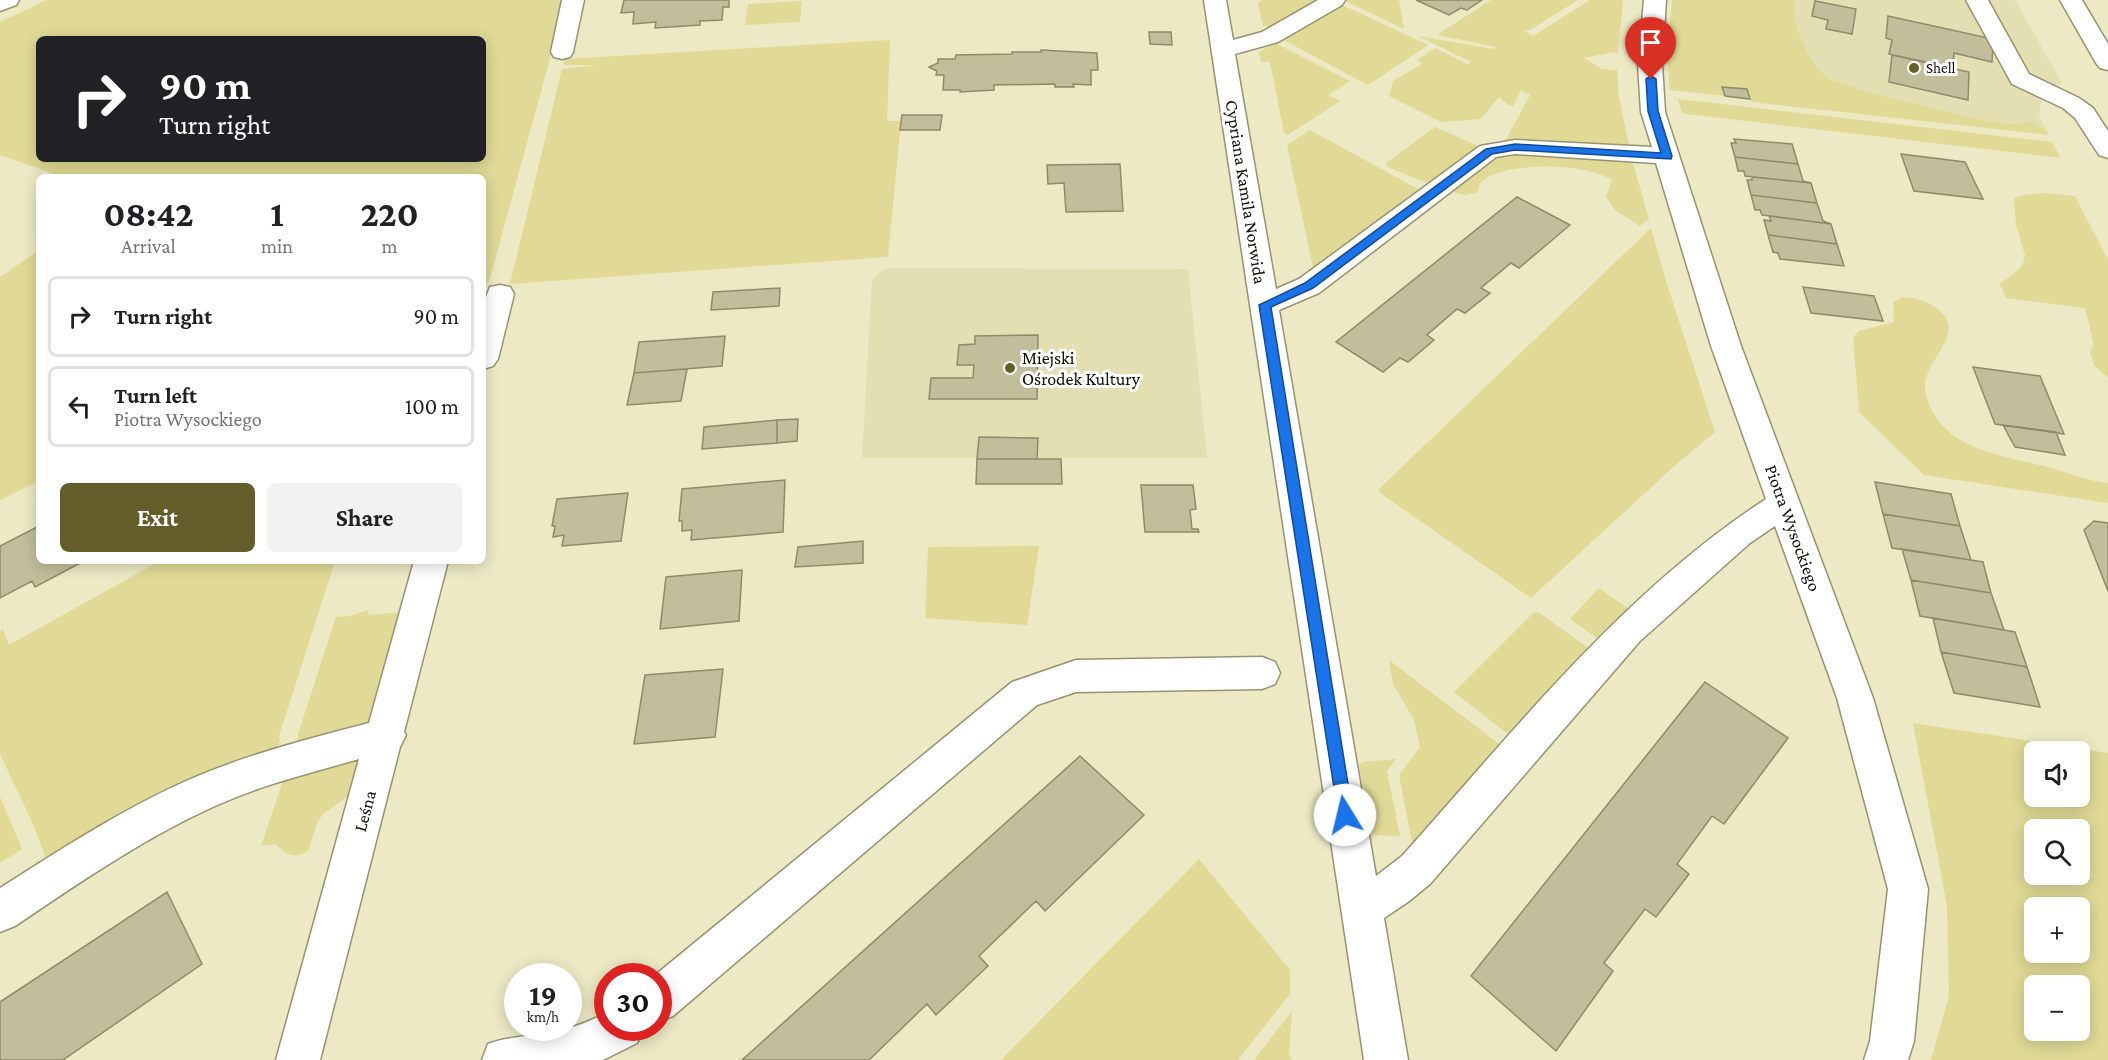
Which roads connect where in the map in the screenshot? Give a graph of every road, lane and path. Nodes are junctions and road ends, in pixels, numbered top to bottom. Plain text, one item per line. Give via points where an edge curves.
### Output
1 (8, 0) edge
2 (573, 0) edge
3 (1215, 0) edge
4 (1334, 0) edge
5 (1655, 0) edge
6 (1977, 0) edge
7 (2071, 0) edge
8 (0, 4) edge
9 (1223, 50) junction
10 (562, 52) dead end
11 (2108, 63) edge
12 (2108, 150) edge
13 (1667, 156) junction
14 (500, 294) dead end
15 (1265, 305) junction
16 (486, 348) edge
17 (1783, 504) junction
18 (430, 564) edge
19 (1262, 673) dead end
20 (387, 735) junction
21 (1360, 909) junction
22 (0, 912) edge
23 (672, 989) edge
24 (595, 1041) edge
25 (298, 1060) edge
26 (504, 1060) edge
27 (1386, 1060) edge
28 (1886, 1060) edge

1 - 8 street
2 - 10 street
3 - 9 street, Cypriana Kamila Norwida
4 - 9 street via 1270,37
5 - 13 street, Piotra Wysockiego via 1650,64 1653,111
6 - 12 street via 2020,79 2084,113
7 - 11 street
9 - 15 street, Cypriana Kamila Norwida
13 - 15 street via 1515,147 1489,151 1309,286
13 - 17 street, Piotra Wysockiego via 1726,346
14 - 16 street
15 - 21 street, Cypriana Kamila Norwida
17 - 21 street via 1738,534 1628,630 1416,870
17 - 28 street, Piotra Wysockiego via 1855,698 1908,889 1892,1041
18 - 20 street, Leśna
19 - 23 street via 1076,676 1025,693
20 - 22 street via 252,773 201,794 145,820
20 - 25 street, Leśna
21 - 27 street, Cypriana Kamila Norwida
24 - 26 street via 559,1054

